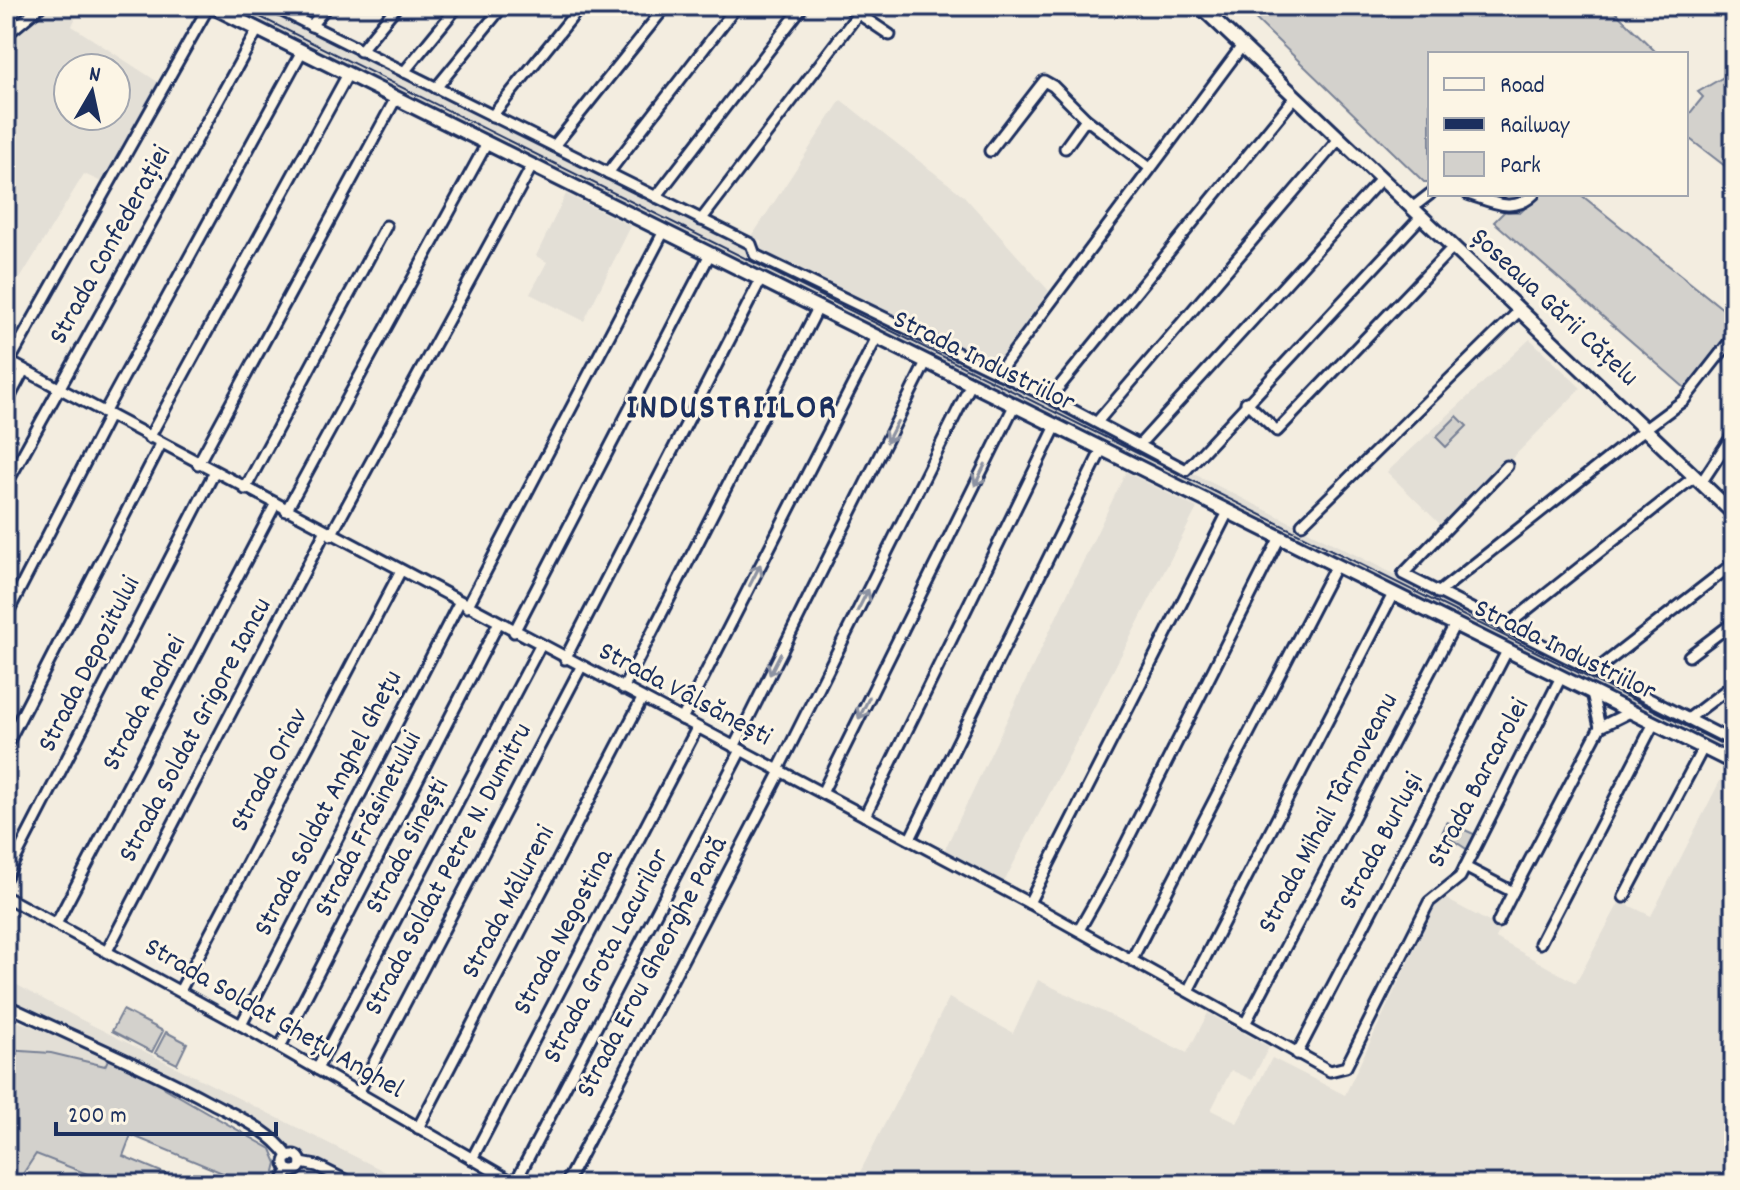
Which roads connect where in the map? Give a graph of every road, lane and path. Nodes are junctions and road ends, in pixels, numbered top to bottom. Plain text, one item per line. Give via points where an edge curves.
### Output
1 (41, 6) edge
2 (210, 6) edge
3 (272, 6) edge
4 (327, 6) edge
5 (397, 6) edge
6 (458, 6) edge
7 (503, 6) edge
8 (581, 6) edge
9 (666, 6) edge
10 (737, 6) edge
11 (803, 6) edge
12 (847, 6) edge
13 (1200, 6) edge
14 (861, 10) edge
15 (311, 26) junction
16 (258, 29) junction
17 (6, 35) edge
18 (890, 35) dead end
19 (1242, 46) junction
20 (302, 51) junction
21 (360, 51) junction
22 (404, 72) junction
23 (348, 74) junction
24 (436, 88) junction
25 (1295, 97) junction
26 (396, 98) junction
27 (492, 116) junction
28 (1086, 119) junction
29 (1339, 139) junction
30 (487, 143) junction
31 (554, 146) junction
32 (1065, 148) dead end
33 (990, 151) dead end
34 (532, 166) junction
35 (1150, 168) junction
36 (608, 173) junction
37 (1381, 179) junction
38 (1428, 196) edge
39 (1475, 196) edge
40 (1532, 196) edge
41 (656, 197) junction
42 (1416, 212) junction
43 (701, 220) junction
44 (386, 226) dead end
45 (664, 231) junction
46 (1453, 247) junction
47 (710, 254) junction
48 (761, 279) junction
49 (818, 308) junction
50 (1520, 310) junction
51 (1734, 336) edge
52 (877, 337) junction
53 (7, 361) edge
54 (926, 362) junction
55 (24, 370) junction
56 (998, 373) junction
57 (971, 384) junction
58 (58, 388) junction
59 (1050, 398) junction
60 (1246, 402) junction
61 (6, 404) edge
62 (1014, 406) junction
63 (106, 414) junction
64 (1097, 422) junction
65 (1056, 426) junction
66 (1645, 429) junction
67 (1734, 433) edge
68 (149, 438) junction
69 (161, 444) junction
70 (1140, 444) junction
71 (1102, 449) junction
72 (198, 464) junction
73 (1507, 466) dead end
74 (214, 473) junction
75 (1698, 480) junction
76 (6, 485) edge
77 (245, 489) junction
78 (275, 505) junction
79 (286, 511) junction
80 (1228, 512) junction
81 (1734, 514) edge
82 (1302, 524) dead end
83 (328, 534) junction
84 (1280, 537) junction
85 (1734, 563) edge
86 (1336, 565) junction
87 (400, 572) junction
88 (1438, 593) junction
89 (1393, 594) junction
90 (463, 605) junction
91 (6, 616) edge
92 (1734, 622) edge
93 (498, 624) junction
94 (1455, 624) junction
95 (1505, 627) junction
96 (514, 632) junction
97 (540, 646) junction
98 (1507, 651) junction
99 (1689, 656) dead end
100 (565, 659) junction
101 (581, 667) junction
102 (1594, 672) junction
103 (1561, 677) junction
104 (1734, 684) edge
105 (623, 689) junction
106 (1592, 693) junction
107 (642, 699) junction
108 (1630, 712) junction
109 (682, 719) junction
110 (1688, 719) junction
111 (1654, 723) junction
112 (1600, 727) junction
113 (697, 728) junction
114 (1734, 742) edge
115 (6, 746) edge
116 (737, 748) junction
117 (1703, 748) junction
118 (1734, 763) edge
119 (779, 770) junction
120 (822, 793) junction
121 (865, 816) junction
122 (910, 839) junction
123 (1465, 867) junction
124 (6, 877) edge
125 (1513, 892) junction
126 (6, 897) edge
127 (1624, 897) dead end
128 (1029, 903) junction
129 (1498, 922) dead end
130 (56, 924) junction
131 (1079, 930) junction
132 (1540, 943) dead end
133 (107, 951) junction
134 (1132, 959) junction
135 (180, 991) junction
136 (1188, 991) junction
137 (6, 1005) edge
138 (1245, 1024) junction
139 (241, 1025) junction
140 (280, 1047) junction
141 (1297, 1054) junction
142 (317, 1069) junction
143 (1340, 1071) joint
144 (358, 1093) junction
145 (418, 1128) junction
146 (289, 1157) junction
147 (472, 1159) junction
148 (301, 1163) junction
149 (289, 1170) junction
150 (280, 1184) edge
151 (353, 1184) edge
152 (516, 1184) edge
153 (566, 1184) edge

1 - 17 street
2 - 16 main road, Strada Industriilor
2 - 53 street
3 - 15 street
4 - 15 street
5 - 21 street
6 - 22 street
7 - 24 street
8 - 27 street
9 - 31 street
10 - 36 street
11 - 41 street
12 - 14 street
13 - 19 main road, Șoseaua Gării Cățelu
14 - 18 street
14 - 43 street
15 - 21 street
16 - 20 main road, Strada Industriilor
16 - 58 street, Strada Confederației
19 - 25 main road, Șoseaua Gării Cățelu
19 - 35 street
20 - 23 main road, Strada Industriilor
20 - 63 street
21 - 22 street
22 - 24 street
23 - 26 main road, Strada Industriilor
23 - 68 street
24 - 27 street
25 - 29 main road, Șoseaua Gării Cățelu
25 - 59 street
26 - 30 main road, Strada Industriilor
26 - 72 street
27 - 31 street
28 - 32 street
28 - 33 street via 1044,81
28 - 35 street
29 - 37 main road, Șoseaua Gării Cățelu
29 - 64 street
30 - 34 main road, Strada Industriilor
30 - 79 street
31 - 36 street
34 - 45 main road, Strada Industriilor
34 - 83 street, Strada Soldat Grigore Iancu
35 - 56 street
36 - 41 street
37 - 42 main road, Șoseaua Gării Cățelu
37 - 70 street
38 - 42 street
39 - 40 street via 1514,207
41 - 43 street
42 - 46 main road, Șoseaua Gării Cățelu
42 - 60 street
43 - 56 street via 751,244 755,255
44 - 77 street
45 - 47 main road, Strada Industriilor
45 - 90 street, Strada Soldat Anghel Ghețu
46 - 50 main road, Șoseaua Gării Cățelu
46 - 60 street via 1277,431
47 - 48 main road, Strada Industriilor
47 - 96 street
48 - 49 main road, Strada Industriilor
48 - 100 street
49 - 52 main road, Strada Industriilor
49 - 105 street
50 - 66 main road, Șoseaua Gării Cățelu
50 - 82 street
51 - 66 street via 1684,400
52 - 54 main road, Strada Industriilor
109 -> 52 street
53 - 55 street, Strada Vâlsănești
54 - 57 main road, Strada Industriilor
54 -> 116 street, Strada Grota Lacurilor
55 - 58 street, Strada Vâlsănești
55 - 61 street
56 - 59 street
57 - 62 main road, Strada Industriilor
119 -> 57 street, Strada Erou Gheorghe Pană
58 - 63 street, Strada Vâlsănești
58 - 76 street, Strada Confederației
59 - 64 street
60 - 70 street via 1186,470
62 - 65 main road, Strada Industriilor
62 -> 120 street
63 - 68 street, Strada Vâlsănești
63 - 91 street
64 - 70 street
65 - 71 main road, Strada Industriilor
65 - 121 street
66 - 75 main road, Șoseaua Gării Cățelu
66 - 88 street
67 - 75 street
68 - 69 street, Strada Vâlsănești
69 - 72 street, Strada Vâlsănești
69 - 115 street
71 - 80 main road, Strada Industriilor
71 - 122 street
72 - 74 street, Strada Vâlsănești
73 - 88 street via 1403,574
74 - 77 street, Strada Vâlsănești
74 - 124 street, Strada Depozitului
75 - 81 main road, Șoseaua Gării Cățelu
75 - 95 street
77 - 78 street, Strada Vâlsănești
78 - 79 street, Strada Vâlsănești
78 - 130 street, Strada Rodnei
79 - 83 street, Strada Vâlsănești
80 - 84 main road, Strada Industriilor
80 - 128 street
83 - 87 street, Strada Vâlsănești
83 - 133 street, Strada Soldat Grigore Iancu
84 - 86 main road, Strada Industriilor
84 - 131 street
85 - 102 street
86 - 89 main road, Strada Industriilor
86 - 134 street
87 - 90 street, Strada Vâlsănești
87 - 135 street, Strada Oriav
88 - 95 street
89 - 94 main road, Strada Industriilor
89 - 136 street
90 - 93 street, Strada Vâlsănești
90 - 139 street, Strada Soldat Anghel Ghețu
92 - 99 street
93 - 96 street, Strada Vâlsănești
93 - 140 street, Strada Frăsinetului
94 - 98 main road, Strada Industriilor
94 - 138 street, Strada Mihail Târnoveanu
95 - 102 street
96 - 97 street, Strada Vâlsănești
97 - 100 street, Strada Vâlsănești
97 - 142 street, Strada Sinești
98 - 103 main road, Strada Industriilor
98 - 141 street, Strada Burluși
100 - 101 street, Strada Vâlsănești
101 - 105 street, Strada Vâlsănești
101 - 144 street, Strada Soldat Petre N. Dumitru
102 - 110 street
103 - 106 main road, Strada Industriilor
103 - 123 street, Strada Barcarolei
104 - 110 street
105 - 107 street, Strada Vâlsănești
106 - 108 main road, Strada Industriilor
106 - 112 street
107 - 109 street, Strada Vâlsănești
107 - 145 street, Strada Mălureni
108 - 111 main road, Strada Industriilor
108 - 112 street
109 - 113 street, Strada Vâlsănești
110 - 114 street
111 - 117 main road, Strada Industriilor
111 - 132 street
112 - 125 street
113 - 116 street, Strada Vâlsănești
113 - 147 street, Strada Negostina
116 - 119 street, Strada Vâlsănești
116 - 152 street, Strada Grota Lacurilor
117 - 118 main road, Strada Industriilor
117 - 127 street
119 - 120 street, Strada Vâlsănești
119 - 153 street, Strada Erou Gheorghe Pană
120 - 121 street, Strada Vâlsănești
121 - 122 street, Strada Vâlsănești
122 - 128 street, Strada Vâlsănești
123 - 125 street
123 - 143 street, Strada Barcarolei via 1453,886 1429,902
125 - 129 street
126 - 130 street, Strada Soldat Ghețu Anghel
128 - 131 street, Strada Vâlsănești
130 - 133 street, Strada Soldat Ghețu Anghel
131 - 134 street, Strada Vâlsănești
133 - 135 street, Strada Soldat Ghețu Anghel
134 - 136 street, Strada Vâlsănești
135 - 139 street, Strada Soldat Ghețu Anghel
136 - 138 street, Strada Vâlsănești
137 - 146 street via 253,1124
138 - 141 street, Strada Vâlsănești
139 - 140 street, Strada Soldat Ghețu Anghel
140 - 142 street, Strada Soldat Ghețu Anghel
141 - 143 street, Strada Vâlsănești via 1324,1069
142 - 144 street, Strada Soldat Ghețu Anghel
144 - 145 street, Strada Soldat Ghețu Anghel
145 - 147 street, Strada Soldat Ghețu Anghel
146 - 148 street
146 - 149 street
147 - 152 street, Strada Soldat Ghețu Anghel
148 - 149 street
148 - 151 street
149 - 150 street

